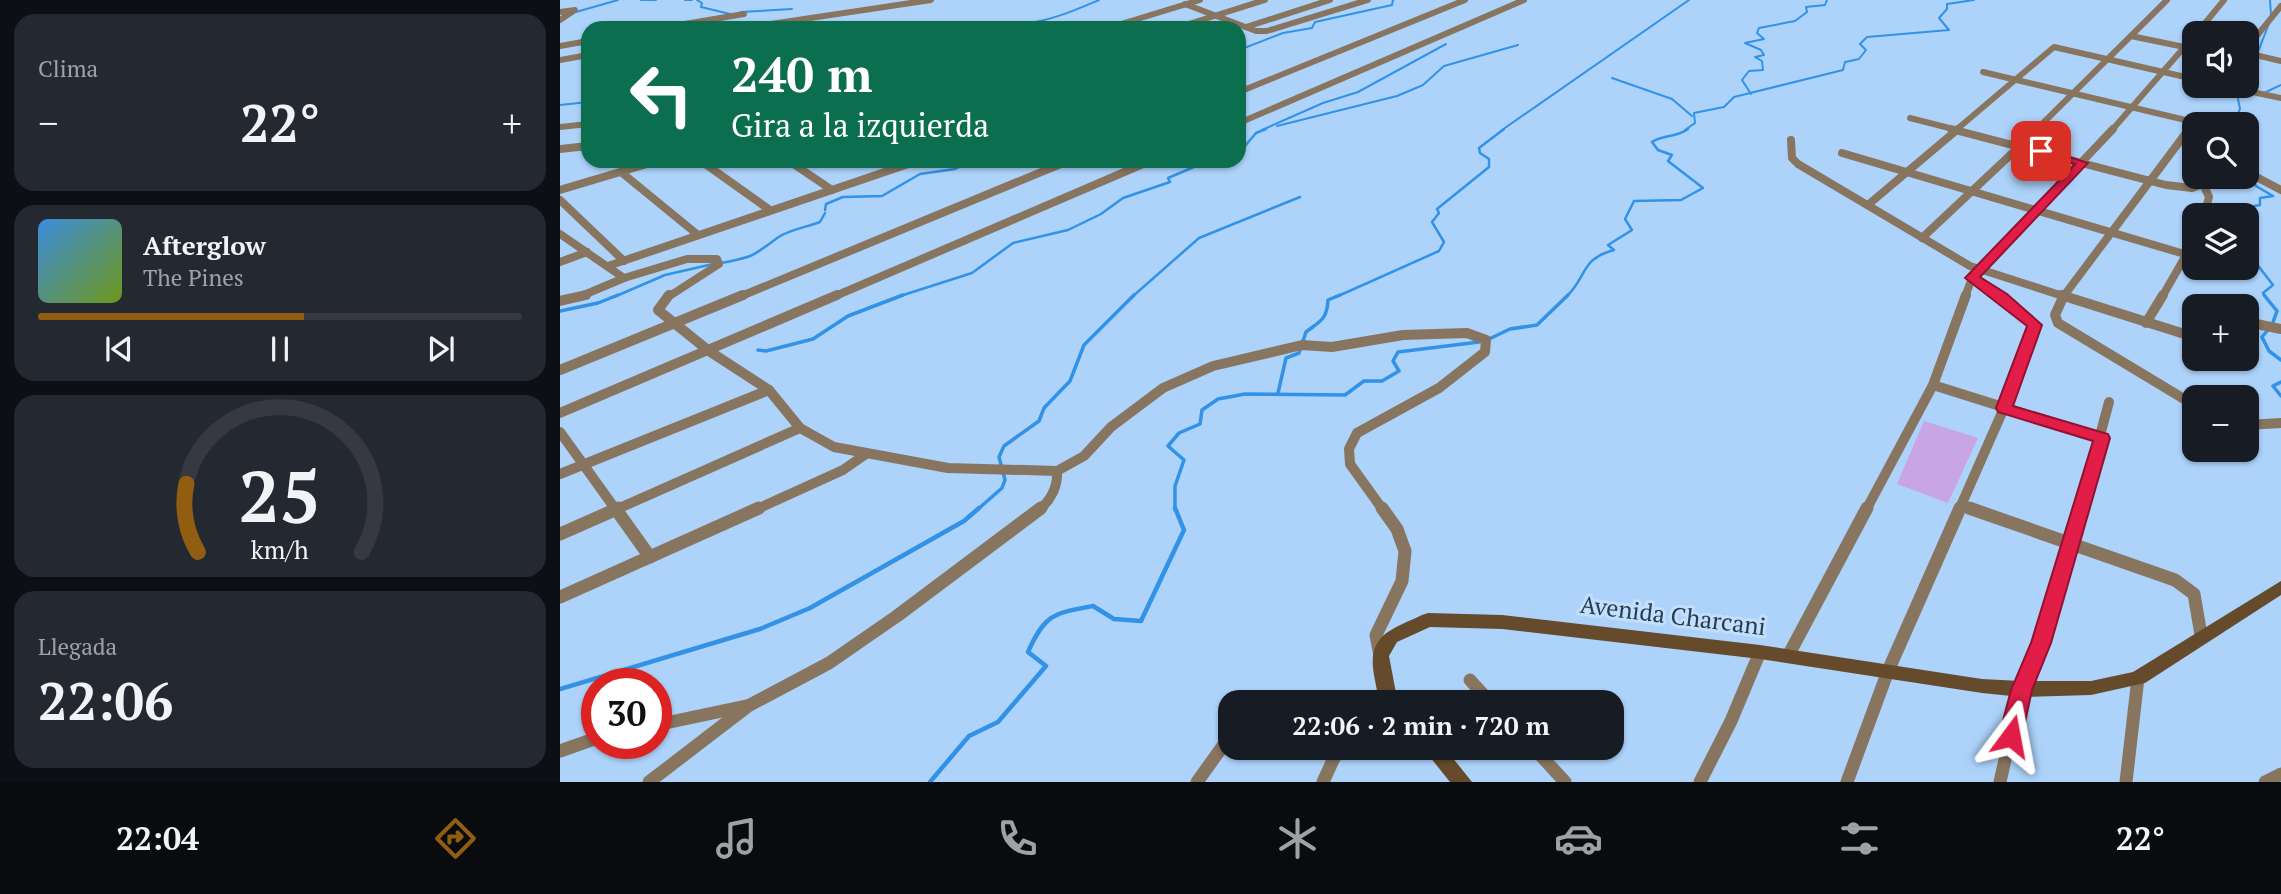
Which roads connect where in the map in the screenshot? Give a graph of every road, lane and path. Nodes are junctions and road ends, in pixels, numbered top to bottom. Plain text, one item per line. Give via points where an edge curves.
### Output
1 (931, 0) edge
2 (1200, 0) edge
3 (1265, 0) edge
4 (1330, 0) edge
5 (1368, 0) edge
6 (1465, 0) edge
7 (1524, 0) edge
8 (2167, 0) edge
9 (2224, 0) edge
10 (1185, 5) junction
11 (2281, 6) edge
12 (560, 12) edge
13 (744, 14) dead end
14 (1215, 15) junction
15 (560, 20) edge
16 (702, 21) edge
17 (790, 21) edge
18 (1131, 21) edge
19 (1197, 21) edge
20 (1227, 21) edge
21 (2208, 21) edge
22 (1246, 27) edge
23 (1246, 28) edge
24 (2134, 33) junction
25 (2259, 33) edge
26 (2182, 40) edge
27 (581, 42) edge
28 (560, 46) edge
29 (2182, 52) edge
30 (581, 56) edge
31 (2259, 56) edge
32 (2107, 60) junction
33 (560, 61) edge
34 (2281, 61) edge
35 (1983, 72) dead end
36 (2162, 72) junction
37 (2182, 76) edge
38 (2014, 80) junction
39 (1246, 89) edge
40 (2072, 93) junction
41 (2259, 94) edge
42 (2281, 99) edge
43 (2131, 108) junction
44 (1910, 118) dead end
45 (1246, 120) edge
46 (581, 125) edge
47 (560, 127) edge
48 (1958, 130) junction
49 (1791, 140) dead end
50 (2020, 146) junction
51 (581, 147) edge
52 (560, 149) edge
53 (1842, 153) dead end
54 (2082, 163) junction
55 (634, 168) edge
56 (711, 168) edge
57 (799, 168) edge
58 (897, 168) edge
59 (1051, 168) edge
60 (1134, 168) edge
61 (894, 169) joint
62 (621, 172) junction
63 (1904, 173) junction
64 (2259, 178) edge
65 (2148, 181) junction
66 (2182, 187) edge
67 (560, 190) edge
68 (832, 190) junction
69 (2281, 190) edge
70 (1973, 193) junction
71 (560, 200) edge
72 (1869, 204) junction
73 (770, 211) junction
74 (2036, 211) junction
75 (2108, 233) junction
76 (560, 234) edge
77 (698, 235) junction
78 (1923, 238) junction
79 (587, 252) junction
80 (2182, 253) edge
81 (624, 261) junction
82 (560, 262) edge
83 (2182, 265) edge
84 (608, 267) junction
85 (1982, 270) junction
86 (624, 278) junction
87 (1972, 278) junction
88 (2064, 295) junction
89 (560, 301) edge
90 (674, 322) junction
91 (2146, 323) junction
92 (2259, 324) edge
93 (2281, 329) edge
94 (2182, 334) edge
95 (709, 351) junction
96 (560, 370) edge
97 (1933, 385) junction
98 (769, 390) junction
99 (2182, 398) edge
100 (2109, 402) dead end
101 (2004, 408) junction
102 (560, 414) edge
103 (2281, 422) edge
104 (2259, 424) edge
105 (800, 428) junction
106 (560, 432) edge
107 (2102, 438) junction
108 (866, 454) junction
109 (585, 464) junction
110 (1057, 471) junction
111 (560, 474) edge
112 (1961, 505) junction
113 (617, 509) junction
114 (560, 534) edge
115 (2071, 545) junction
116 (650, 557) junction
117 (2281, 587) edge
118 (560, 597) edge
119 (2201, 635) junction
120 (1760, 652) junction
121 (1380, 656) junction
122 (1788, 656) junction
123 (1888, 671) junction
124 (2138, 678) junction
125 (1470, 680) dead end
126 (1383, 690) edge
127 (1479, 690) edge
128 (2021, 690) junction
129 (748, 706) junction
130 (672, 722) edge
131 (581, 744) edge
132 (560, 751) edge
133 (1218, 753) edge
134 (1334, 760) edge
135 (1443, 760) edge
136 (1545, 760) edge
137 (2281, 774) edge
138 (649, 782) edge
139 (1197, 782) edge
140 (1323, 782) edge
141 (1462, 782) edge
142 (1565, 782) edge
143 (1700, 782) edge
144 (1847, 782) edge
145 (2000, 782) edge
146 (2126, 782) edge
147 (2265, 782) edge

1 - 17 street
2 - 10 street
3 - 14 street
4 - 22 street
5 - 23 street via 1267,31
6 - 39 street
7 - 45 street
8 - 24 street
9 - 21 street
10 - 14 street
10 - 18 street
11 - 25 street
12 - 15 street via 575,10
13 - 16 street
14 - 19 street
14 - 20 street
24 - 26 street
24 - 32 street
27 - 28 street
29 - 36 street
30 - 33 street
31 - 34 street
32 - 36 street
32 - 38 street via 2054,47
32 - 40 street
35 - 38 street
36 - 37 street
36 - 43 street
38 - 40 street
38 - 48 street
40 - 43 street
40 - 50 street
41 - 42 street
43 - 54 street
43 - 65 street via 2194,122
44 - 48 street
46 - 47 street
48 - 50 street
48 - 63 street
49 - 72 street via 1792,158 1798,164
50 - 54 street
50 - 70 street
51 - 52 street
53 - 63 street
54 - 65 street
54 - 74 street
55 - 62 street
56 - 73 street
57 - 68 street
58 - 61 street
59 - 90 street
60 - 95 street
61 - 68 street
62 - 67 street
62 - 77 street
63 - 70 street
63 - 72 street
64 - 69 street
65 - 66 street
65 - 75 street
68 - 73 street
70 - 74 street
70 - 78 street
71 - 81 street
72 - 78 street
73 - 77 street
74 - 75 street
74 - 85 street
75 - 80 street
75 - 88 street
76 - 79 street
77 - 81 street
78 - 85 street
79 - 82 street
79 - 84 street
81 - 84 street
83 - 91 street
84 - 86 street
85 - 87 street
85 - 88 street
86 - 89 street
86 - 90 street via 687,259 717,259 715,268 686,281 662,301 658,310
87 - 97 street
87 - 101 street via 2035,325
88 - 91 street
88 - 99 street via 2054,315 2058,323
90 - 95 street
90 - 96 street
91 - 94 street
92 - 93 street
95 - 98 street
95 - 102 street
97 - 101 street
97 - 122 street
98 - 105 street
98 - 109 street
100 - 107 street
101 - 107 street
101 - 112 street
103 - 104 street
105 - 108 street via 834,447
105 - 113 street
106 - 109 street
107 - 115 street
108 - 110 street via 948,468
108 - 116 street via 843,470
109 - 111 street
109 - 113 street
110 - 121 street via 1084,456 1111,427 1163,388 1213,366 1302,345 1332,347 1403,335 1467,333 1486,340 1486,352 1464,372 1357,433 1349,449 1350,464 1397,529 1405,551 1402,581 1376,635
110 - 129 street via 1058,483 1046,504 830,663
112 - 115 street
112 - 123 street
113 - 114 street
113 - 116 street
115 - 119 street via 2175,580 2193,594
115 - 128 street via 2041,643
116 - 118 street
117 - 119 main road
119 - 124 main road
120 - 121 main road, Avenida Charcani via 1502,622 1428,620 1391,637
120 - 122 main road, Avenida Charcani
120 - 143 street
121 - 126 main road
122 - 123 main road, Avenida Charcani
123 - 128 main road, Avenida Charcani
123 - 144 street
124 - 128 main road, Avenida Charcani via 2091,688
124 - 146 street
125 - 127 street
128 - 145 street
129 - 130 street
129 - 138 street
131 - 132 street
133 - 139 street
134 - 140 street
135 - 141 main road
136 - 142 street
137 - 147 street

